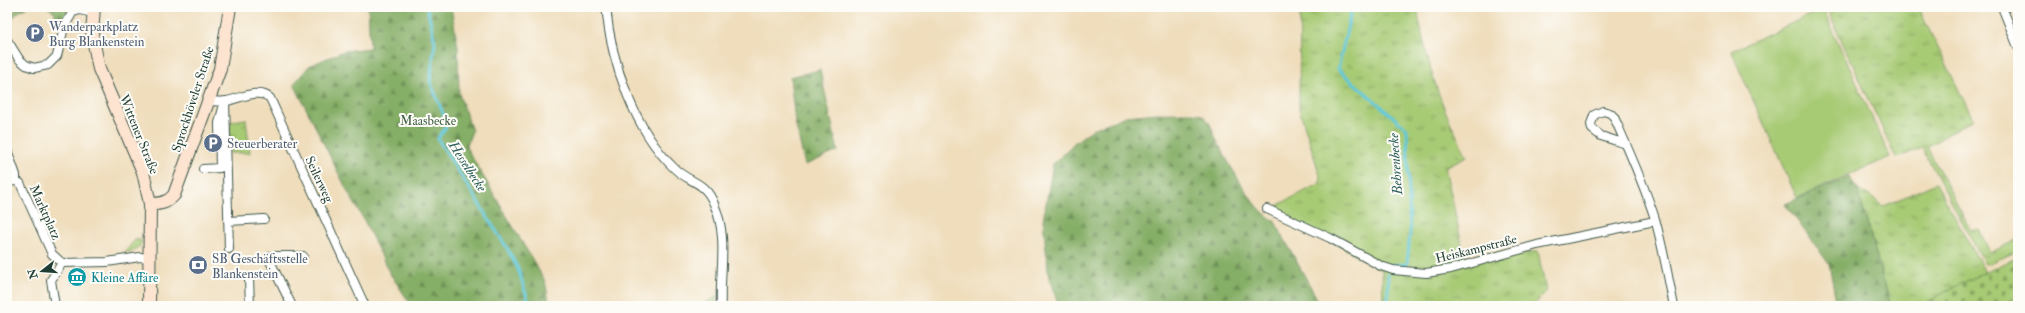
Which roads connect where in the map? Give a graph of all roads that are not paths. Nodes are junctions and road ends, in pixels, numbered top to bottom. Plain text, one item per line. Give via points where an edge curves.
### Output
1 (230, 7) edge
2 (606, 7) edge
3 (2002, 7) edge
4 (93, 10) edge
5 (7, 40) edge
6 (2018, 48) edge
7 (208, 101) junction
8 (225, 101) junction
9 (1626, 144) junction
10 (7, 150) edge
11 (203, 169) dead end
12 (16, 181) junction
13 (7, 182) edge
14 (150, 204) junction
15 (1267, 209) dead end
16 (264, 219) dead end
17 (228, 221) junction
18 (1655, 221) junction
19 (229, 249) dead end
20 (303, 256) dead end
21 (149, 258) junction
22 (62, 263) junction
23 (249, 278) dead end
24 (55, 306) edge
25 (149, 306) edge
26 (250, 306) edge
27 (292, 306) edge
28 (365, 306) edge
29 (721, 306) edge
30 (1674, 306) edge

1 - 7 main road, Sprockhöveler Straße via 223,58
2 - 29 street via 615,59 632,104 654,146 676,170 703,186 714,203 722,228 724,252
3 - 6 street
4 - 5 street via 73,12 64,27 57,56 48,65 40,68 34,68 19,59
4 - 14 main road, Wittener Straße via 93,39 99,69 143,172
7 - 8 street, Seilerweg
7 - 14 main road, Sprockhöveler Straße via 174,195 162,204
8 - 11 street via 219,123 220,168
8 - 17 street
8 - 28 street, Seilerweg via 259,93 270,98
9 - 9 street via 1610,113 1603,111 1594,115 1591,124 1596,133
9 - 18 street
10 - 12 street
12 - 13 street, Marktplatz
12 - 22 street, Marktplatz via 22,187 52,255
14 - 21 main road, Wittener Straße
15 - 18 street, Heiskampstraße via 1330,238 1381,266 1393,270 1426,273 1451,269 1537,245
16 - 17 street
17 - 19 street
18 - 30 street
20 - 27 street via 271,256 269,259
21 - 22 street
21 - 25 main road, Wittener Straße
22 - 24 street via 51,280
23 - 26 street

